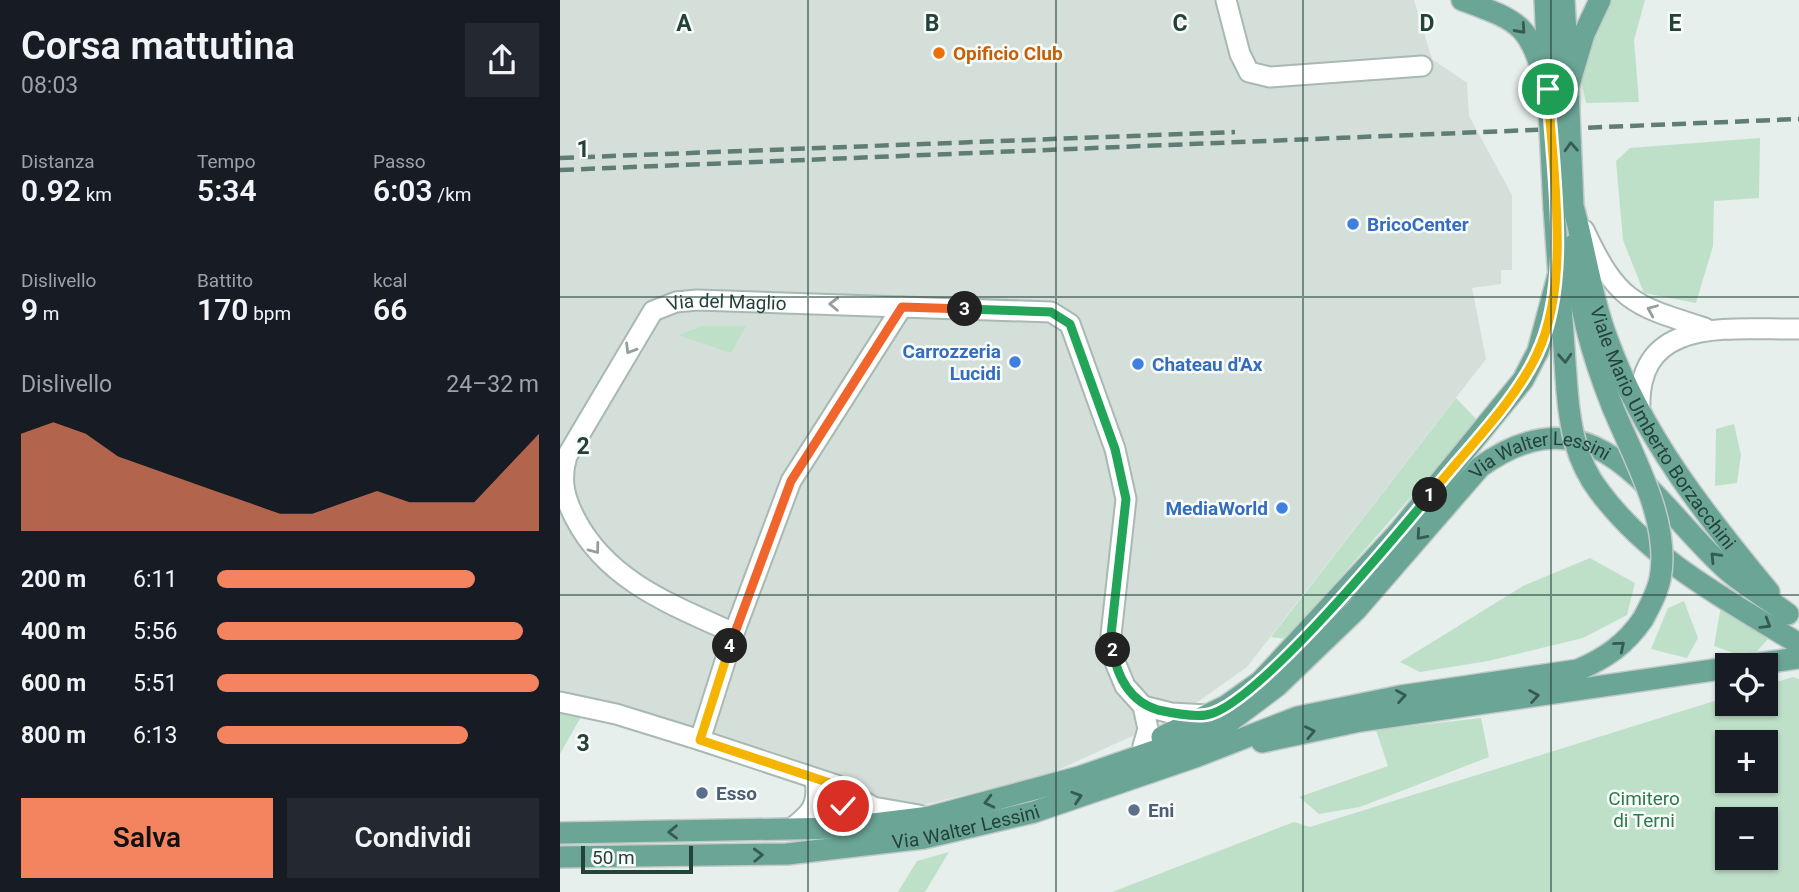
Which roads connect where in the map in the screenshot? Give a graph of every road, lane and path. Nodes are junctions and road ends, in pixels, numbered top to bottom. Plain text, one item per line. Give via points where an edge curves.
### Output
1 (1226, 0) edge
2 (1462, 0) edge
3 (1545, 0) edge
4 (1564, 0) edge
5 (1600, 0) edge
6 (1422, 66) dead end
7 (1558, 89) junction
8 (1564, 207) junction
9 (1582, 273) junction
10 (902, 307) junction
11 (1799, 329) edge
12 (1713, 330) junction
13 (1640, 412) junction
14 (1793, 617) edge
15 (734, 633) junction
16 (1799, 644) edge
17 (1799, 658) edge
18 (1778, 661) edge
19 (1715, 670) edge
20 (560, 702) edge
21 (1143, 706) junction
22 (1208, 715) junction
23 (700, 740) junction
24 (1143, 746) junction
25 (1195, 757) junction
26 (1079, 777) junction
27 (816, 779) junction
28 (836, 785) junction
29 (930, 817) junction
30 (841, 828) junction
31 (791, 829) junction
32 (560, 833) edge
33 (787, 854) junction
34 (560, 857) edge

1 - 6 street via 1249,72 1270,77
2 -> 7 main road via 1511,18 1524,30
3 - 7 main road
4 - 7 main road
5 - 7 main road
7 - 8 main road, bridge
8 - 9 main road, Viale Mario Umberto Borzacchini
8 - 9 main road, Viale Mario Umberto Borzacchini
12 -> 9 street via 1648,310
9 - 13 main road, Viale Mario Umberto Borzacchini
9 -> 16 main road, Viale Mario Umberto Borzacchini, bridge via 1567,390 1577,449 1588,476 1641,539 1699,583
9 - 22 main road, Via Walter Lessini via 1522,380 1398,533 1261,681
25 -> 9 main road, Via Walter Lessini, bridge via 1298,717 1401,696 1578,670 1620,647 1643,619 1660,581 1661,544 1647,489 1592,357 1581,315
10 - 15 street via 791,481
10 -> 15 street, Via del Maglio via 697,300 653,311 567,456 562,478 566,502 598,554 660,600
10 - 21 street, Via del Maglio via 1051,312 1070,324 1115,449 1126,499 1111,635 1125,686
11 - 12 street
12 - 13 street via 1686,334 1655,352 1640,381
13 - 14 main road, Viale Mario Umberto Borzacchini via 1695,499
14 -> 26 main road, Via Walter Lessini via 1728,571 1629,466 1607,451 1565,440 1525,443 1480,467 1356,610 1277,686 1221,728
15 - 23 street
17 - 18 main road
25 -> 19 main road, Via Walter Lessini via 1360,721
20 - 23 street
21 - 22 street
21 - 24 street via 1148,729
22 - 24 main road, Via Walter Lessini
23 - 27 street
24 - 26 main road, Via Walter Lessini
33 -> 25 main road, Via Walter Lessini via 924,838 1034,812
26 -> 29 main road, Via Walter Lessini
27 - 28 street
27 - 31 street via 818,797
28 - 29 street via 873,807
28 - 30 street via 843,806
29 - 30 main road, Via Walter Lessini
30 - 31 main road, Via Walter Lessini
30 - 33 street
31 -> 32 main road, Via Walter Lessini
34 -> 33 main road, Via Walter Lessini

